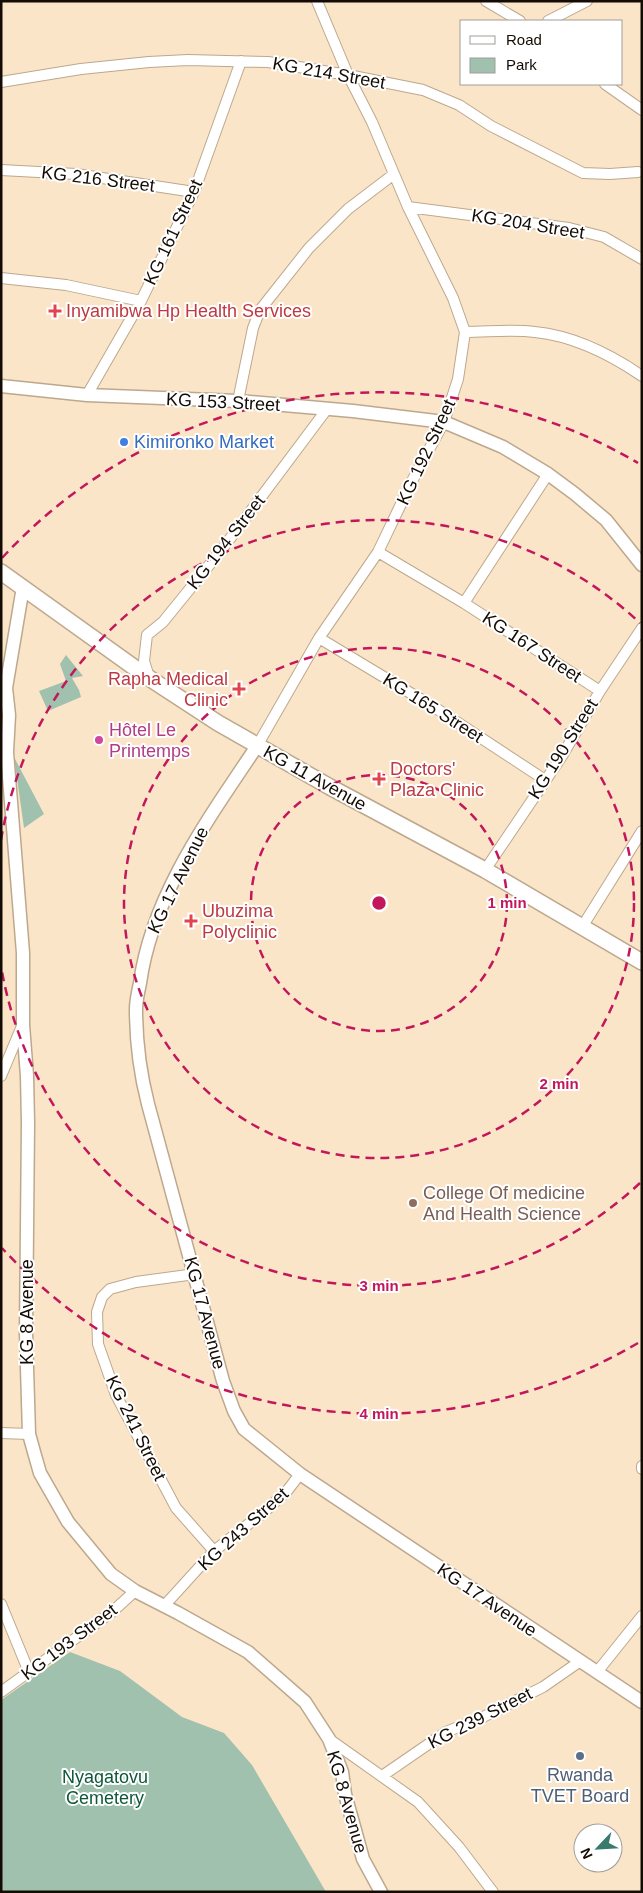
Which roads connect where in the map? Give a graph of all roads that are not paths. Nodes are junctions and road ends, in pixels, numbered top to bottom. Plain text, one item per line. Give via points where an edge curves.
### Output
1 (317, 1) edge
2 (486, 1) edge
3 (587, 1) edge
4 (518, 20) edge
5 (550, 20) edge
6 (240, 60) junction
7 (348, 75) junction
8 (1, 82) edge
9 (606, 85) edge
10 (642, 110) edge
11 (1, 170) edge
12 (638, 172) dead end
13 (394, 174) junction
14 (194, 192) junction
15 (408, 207) junction
16 (642, 259) edge
17 (1, 278) edge
18 (141, 300) junction
19 (465, 332) junction
20 (642, 376) edge
21 (1, 386) edge
22 (87, 395) junction
23 (238, 402) junction
24 (327, 410) junction
25 (444, 422) junction
26 (548, 474) junction
27 (378, 552) junction
28 (642, 565) edge
29 (1, 572) edge
30 (22, 587) junction
31 (464, 603) junction
32 (642, 628) edge
33 (319, 638) junction
34 (149, 678) junction
35 (600, 691) junction
36 (5, 712) edge
37 (257, 746) junction
38 (4, 753) edge
39 (545, 780) junction
40 (642, 832) edge
41 (485, 870) junction
42 (582, 927) junction
43 (642, 962) edge
44 (23, 1024) junction
45 (1, 1076) edge
46 (195, 1274) junction
47 (1, 1433) edge
48 (29, 1434) junction
49 (300, 1474) junction
50 (214, 1551) junction
51 (135, 1591) junction
52 (1, 1604) edge
53 (164, 1606) junction
54 (642, 1616) edge
55 (579, 1662) junction
56 (29, 1672) junction
57 (597, 1672) junction
58 (1, 1692) edge
59 (642, 1702) edge
60 (329, 1738) junction
61 (382, 1776) junction
62 (381, 1892) edge
63 (493, 1892) edge

1 - 7 street, KG 192 Street
2 - 4 street
3 - 5 street
6 - 7 street, KG 214 Street
6 - 8 street, KG 214 Street via 149,62
6 - 14 street, KG 161 Street
7 - 12 street, KG 214 Street via 423,90 458,105 491,126 584,172
7 - 13 street, KG 192 Street
9 - 10 street
11 - 14 street, KG 216 Street via 76,174
13 - 15 street, KG 192 Street
13 - 23 street via 348,208 308,248 260,310 253,328
14 - 18 street, KG 161 Street
15 - 16 street, KG 204 Street via 569,228 604,237
15 - 19 street, KG 192 Street via 453,298
17 - 18 street via 66,285
18 - 22 street, KG 161 Street
19 - 20 street via 534,331 567,338 618,358
19 - 25 street, KG 192 Street via 458,379
21 - 22 street, KG 153 Street
22 - 23 street, KG 153 Street
23 - 24 street, KG 153 Street
24 - 25 street, KG 153 Street
24 - 34 street, KG 194 Street via 223,548 163,622 147,635 144,661
25 - 26 street, KG 153 Street via 503,447
25 - 27 street, KG 192 Street
26 - 28 street, KG 153 Street via 606,520
26 - 31 street, KG 167 Street
27 - 31 street, KG 167 Street
27 - 33 street, KG 192 Street
29 - 30 main road, KG 11 Avenue
30 - 34 main road, KG 11 Avenue
30 - 36 street, KG 8 Avenue
31 - 35 street, KG 167 Street
32 - 35 street, KG 190 Street
33 - 37 street, KG 192 Street
33 - 39 street, KG 165 Street via 438,709
34 - 37 main road, KG 11 Avenue
35 - 39 street, KG 190 Street
36 - 38 street, KG 8 Avenue
37 - 41 main road, KG 11 Avenue
37 - 46 street, KG 17 Avenue via 204,824 158,913 149,935 136,1008 140,1070
38 - 44 street, KG 8 Avenue via 23,953
39 - 41 street, KG 190 Street
40 - 42 street
41 - 42 main road, KG 11 Avenue
42 - 43 main road, KG 11 Avenue
44 - 45 street
44 - 48 street, KG 8 Avenue via 27,1076
46 - 49 street, KG 17 Avenue via 234,1412 244,1429
46 - 50 street, KG 241 Street via 110,1289 102,1296 97,1312 98,1344 116,1395 176,1508
47 - 48 street
48 - 51 street, KG 8 Avenue via 40,1474 68,1522 111,1574
49 - 50 street, KG 243 Street via 264,1512
49 - 55 street, KG 17 Avenue
50 - 53 street, KG 243 Street
51 - 53 street, KG 8 Avenue
51 - 56 street, KG 193 Street via 112,1612
52 - 56 street
53 - 60 street, KG 8 Avenue via 248,1652 305,1702
54 - 57 street
55 - 57 street, KG 17 Avenue
55 - 61 street, KG 239 Street via 543,1687 446,1732
56 - 58 street, KG 193 Street
57 - 59 street, KG 17 Avenue
60 - 61 street
60 - 62 street, KG 8 Avenue via 342,1772 363,1859
61 - 63 street via 418,1802 460,1847

